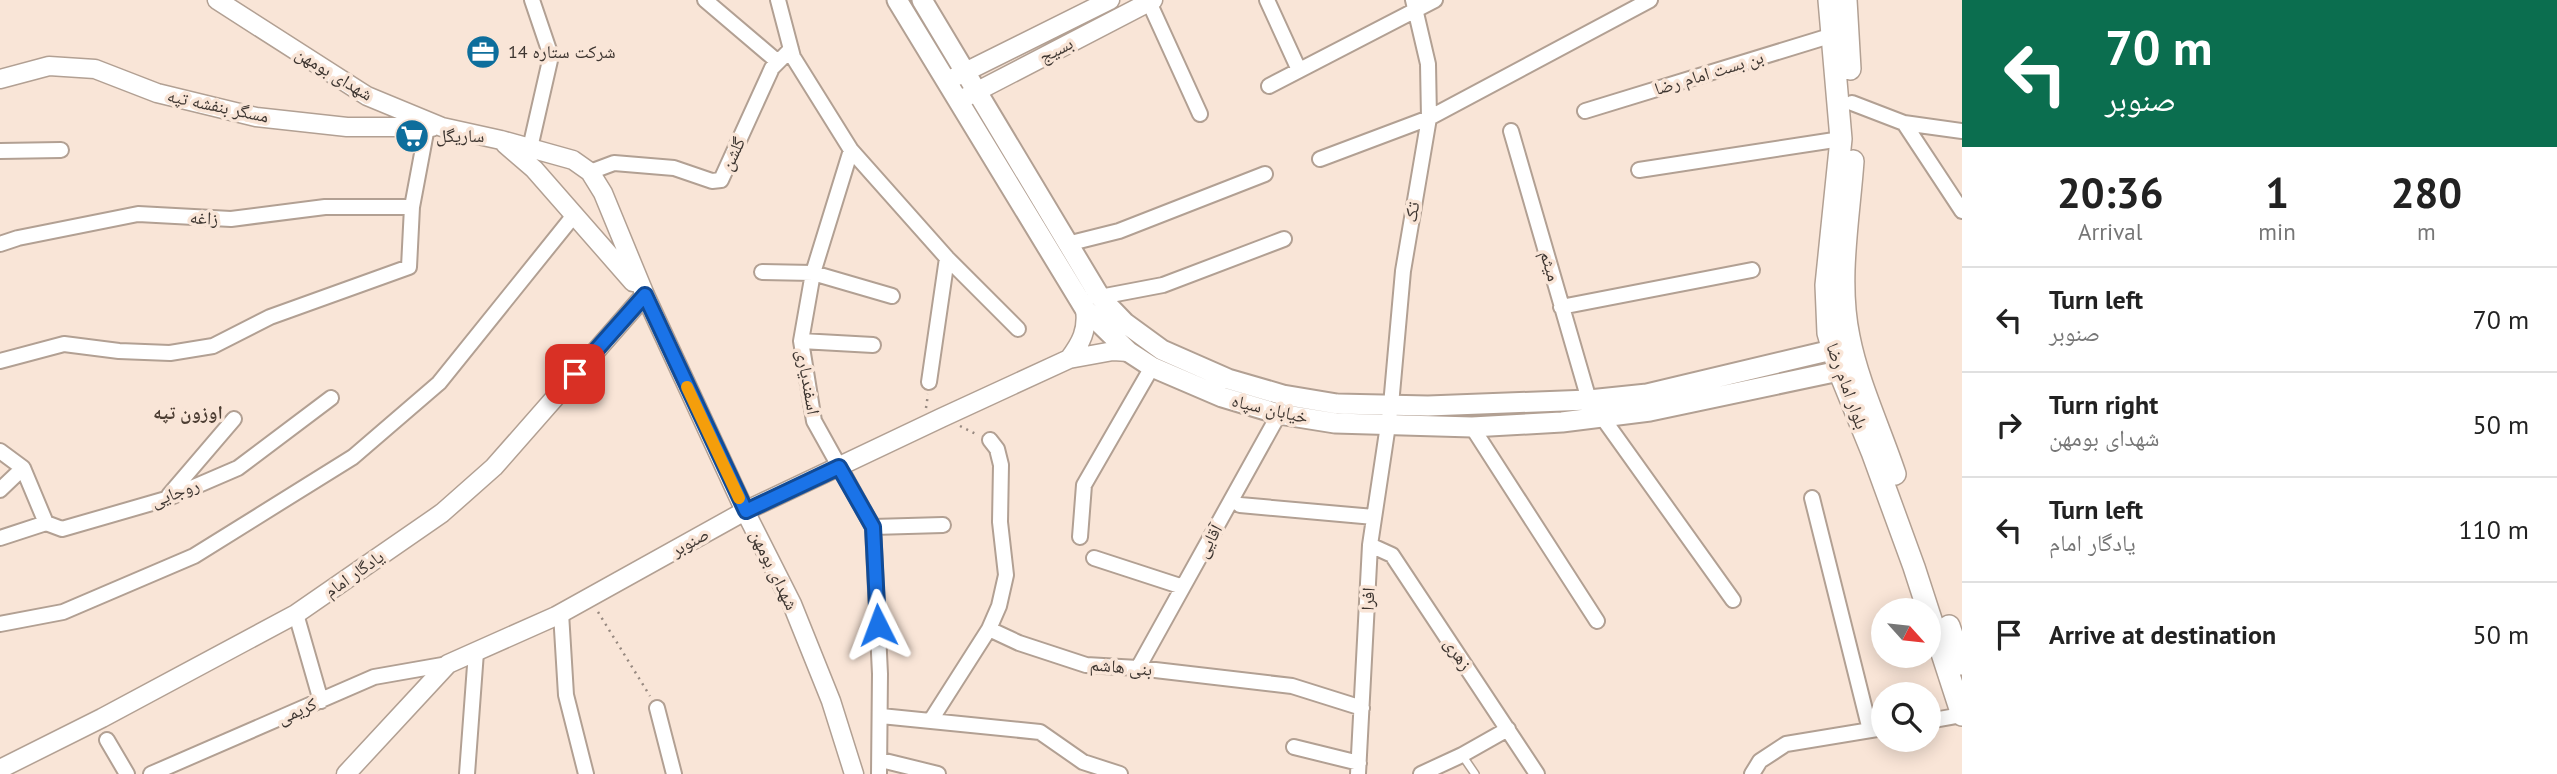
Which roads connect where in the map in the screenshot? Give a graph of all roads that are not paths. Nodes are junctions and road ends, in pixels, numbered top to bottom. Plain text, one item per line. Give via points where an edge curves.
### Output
1 (217, 0) edge
2 (532, 0) edge
3 (705, 0) edge
4 (778, 0) edge
5 (897, 0) edge
6 (922, 0) edge
7 (1110, 0) edge
8 (1267, 0) edge
9 (1434, 0) edge
10 (1650, 0) edge
11 (1829, 0) edge
12 (1846, 0) edge
13 (1151, 1) edge
14 (1415, 5) edge
15 (1833, 35) junction
16 (791, 49) junction
17 (778, 62) junction
18 (1299, 70) junction
19 (966, 71) junction
20 (0, 79) edge
21 (1844, 80) junction
22 (947, 81) junction
23 (1269, 86) dead end
24 (968, 96) junction
25 (1852, 103) junction
26 (1585, 111) dead end
27 (1200, 114) dead end
28 (1429, 118) junction
29 (1904, 123) junction
30 (435, 127) junction
31 (1511, 131) dead end
32 (1962, 131) edge
33 (1848, 139) junction
34 (501, 140) junction
35 (530, 148) junction
36 (61, 150) dead end
37 (851, 150) junction
38 (0, 151) edge
39 (1320, 159) dead end
40 (1639, 170) dead end
41 (590, 172) junction
42 (1265, 174) dead end
43 (412, 206) junction
44 (1962, 211) edge
45 (575, 215) junction
46 (1284, 239) dead end
47 (0, 244) edge
48 (1067, 244) junction
49 (947, 258) junction
50 (1752, 270) dead end
51 (762, 272) dead end
52 (813, 273) junction
53 (645, 295) junction
54 (892, 296) dead end
55 (1092, 303) junction
56 (1561, 307) junction
57 (1018, 329) dead end
58 (801, 341) junction
59 (873, 345) dead end
60 (1832, 350) junction
61 (1129, 352) junction
62 (1069, 359) junction
63 (0, 361) edge
64 (1152, 367) junction
65 (1839, 371) junction
66 (929, 382) road end
67 (331, 398) dead end
68 (1589, 400) junction
69 (1391, 405) junction
70 (1279, 414) junction
71 (1602, 417) junction
72 (234, 419) dead end
73 (1387, 425) junction
74 (1472, 426) junction
75 (990, 440) road end
76 (0, 452) edge
77 (839, 467) junction
78 (23, 468) junction
79 (0, 490) edge
80 (1812, 498) dead end
81 (166, 499) junction
82 (1240, 505) dead end
83 (746, 511) junction
84 (1374, 517) junction
85 (46, 523) junction
86 (943, 525) dead end
87 (873, 527) junction
88 (1910, 536) junction
89 (1080, 537) dead end
90 (0, 538) edge
91 (1370, 545) junction
92 (1094, 558) dead end
93 (1927, 582) junction
94 (1183, 587) junction
95 (1733, 600) dead end
96 (561, 613) junction
97 (296, 614) junction
98 (1597, 621) dead end
99 (0, 624) edge
100 (989, 629) junction
101 (476, 652) junction
102 (448, 664) junction
103 (1962, 664) edge
104 (1138, 668) junction
105 (321, 701) junction
106 (657, 708) road end
107 (1362, 708) junction
108 (1871, 711) edge
109 (1962, 715) edge
110 (881, 716) junction
111 (931, 719) junction
112 (1941, 719) edge
113 (1508, 729) junction
114 (1871, 730) edge
115 (107, 740) dead end
116 (1294, 747) dead end
117 (1462, 755) junction
118 (880, 767) edge
119 (0, 768) edge
120 (1359, 768) edge
121 (852, 773) edge
122 (127, 774) edge
123 (151, 774) edge
124 (346, 774) edge
125 (467, 774) edge
126 (586, 774) edge
127 (674, 774) edge
128 (938, 774) edge
129 (1120, 774) edge
130 (1421, 774) edge
131 (1475, 774) edge
132 (1537, 774) edge
133 (1752, 774) edge

1 - 30 street, شهدای بومهن via 367,96
2 - 35 street via 551,57
3 - 17 street
4 - 16 street
5 - 22 main road, خیابان سپاه
6 - 19 main road, خیابان سپاه
7 - 19 street, بسیج
8 - 18 street
9 - 14 street
10 - 28 street
11 - 15 main road, بلوار امام رضا
12 - 21 main road, بلوار امام رضا
13 - 24 street, بسیج
13 - 27 street
14 - 18 street
14 - 28 street, تک via 1428,64
15 - 21 main road, بلوار امام رضا
15 - 26 street, بن بست امام رضا
16 - 17 street, گلشن
16 - 37 street
17 - 41 street, گلشن via 721,180 674,168 614,163
18 - 23 street
19 - 22 street, بسیج
19 - 24 main road, خیابان سپاه
20 - 30 street, مسگر بنفشه تپه via 49,66 95,69 157,93 256,117 347,127
21 - 25 main road, بلوار امام رضا
21 - 33 main road, بلوار امام رضا
22 - 24 main road, خیابان سپاه
24 - 48 main road, خیابان سپاه
24 - 55 main road, خیابان سپاه
25 - 29 street
25 - 33 main road, بلوار امام رضا
28 - 39 street
28 - 69 street, تک via 1403,271
29 - 32 street
29 - 44 street
30 - 34 street, شهدای بومهن
30 - 43 street
31 - 56 street, میثم
33 - 40 street
33 - 60 main road, بلوار امام رضا via 1826,285
33 - 88 main road, بلوار امام رضا via 1844,280 1849,338
34 - 35 street, شهدای بومهن
34 - 45 street
35 - 41 street, شهدای بومهن via 573,160
36 - 38 street
37 - 49 street
37 - 52 street, اسفندیاری
41 - 53 street
42 - 48 street via 1119,231
43 - 47 street, زاغه via 325,208 231,219 138,214
43 - 63 street via 409,267 270,317 213,346 170,353 64,344
45 - 53 street
45 - 99 street via 439,383 353,457 194,555 63,612
46 - 55 street via 1163,285
48 - 55 main road, خیابان سپاه
49 - 57 street
49 - 66 street
50 - 56 street
51 - 52 street
52 - 54 street
52 - 58 street, اسفندیاری
53 - 83 street, شهدای بومهن
53 - 97 street, یادگار امام via 494,467 442,513
55 - 61 main road, خیابان سپاه
55 - 62 street via 1084,337
55 - 69 main road, خیابان سپاه via 1162,350 1228,379 1337,404
56 - 68 street, میثم
58 - 59 street
58 - 77 street, اسفندیاری via 814,421
60 - 65 main road, بلوار امام رضا
60 - 68 main road, خیابان سپاه via 1647,394
61 - 62 street, صنوبر
61 - 64 main road, خیابان سپاه
62 - 77 street, صنوبر
64 - 70 main road, خیابان سپاه via 1222,397
64 - 89 street via 1084,485
65 - 71 main road, خیابان سپاه
65 - 88 main road, بلوار امام رضا
67 - 81 street, روجایی via 238,468
68 - 69 main road, خیابان سپاه
69 - 73 street, تک
70 - 73 main road, خیابان سپاه
70 - 94 street, آقایی
71 - 74 main road, خیابان سپاه
71 - 95 street
72 - 81 street
73 - 74 main road, خیابان سپاه
73 - 84 street, افرا
74 - 98 street
75 - 100 street via 1001,465 1000,522 1006,575
76 - 78 street
77 - 83 street, صنوبر
77 - 87 street, اسفندیاری
78 - 79 street
78 - 85 street
80 - 108 street
81 - 85 street, روجایی via 62,529
82 - 84 street
83 - 96 street, صنوبر
83 - 121 street, شهدای بومهن via 792,604 831,701
84 - 91 street, افرا
85 - 90 street, روجایی
86 - 87 street
87 - 110 street, اسفندیاری
88 - 93 main road, بلوار امام رضا
91 - 107 street, افرا
91 - 113 street, زهری via 1392,555
92 - 94 street
93 - 103 main road, بلوار امام رضا
93 - 109 main road, بلوار امام رضا
94 - 104 street, آقایی
96 - 101 street, صنوبر
96 - 126 street via 566,695
97 - 105 street
97 - 119 street, یادگار امام
100 - 104 street, بنی هاشم via 1086,665
100 - 111 street
101 - 102 street, صنوبر
101 - 125 street
102 - 105 street, کریمی via 374,677
102 - 124 street, صنوبر
104 - 107 street, بنی هاشم via 1292,686
105 - 123 street, کریمی
106 - 127 street
107 - 120 street, افرا
109 - 112 street
110 - 111 street
110 - 118 street, اسفندیاری
111 - 129 street via 1040,732 1083,762
113 - 117 street
113 - 132 street, زهری
114 - 133 street via 1786,744 1760,761
115 - 122 street
116 - 120 street
117 - 130 street
117 - 131 lane
118 - 128 street

